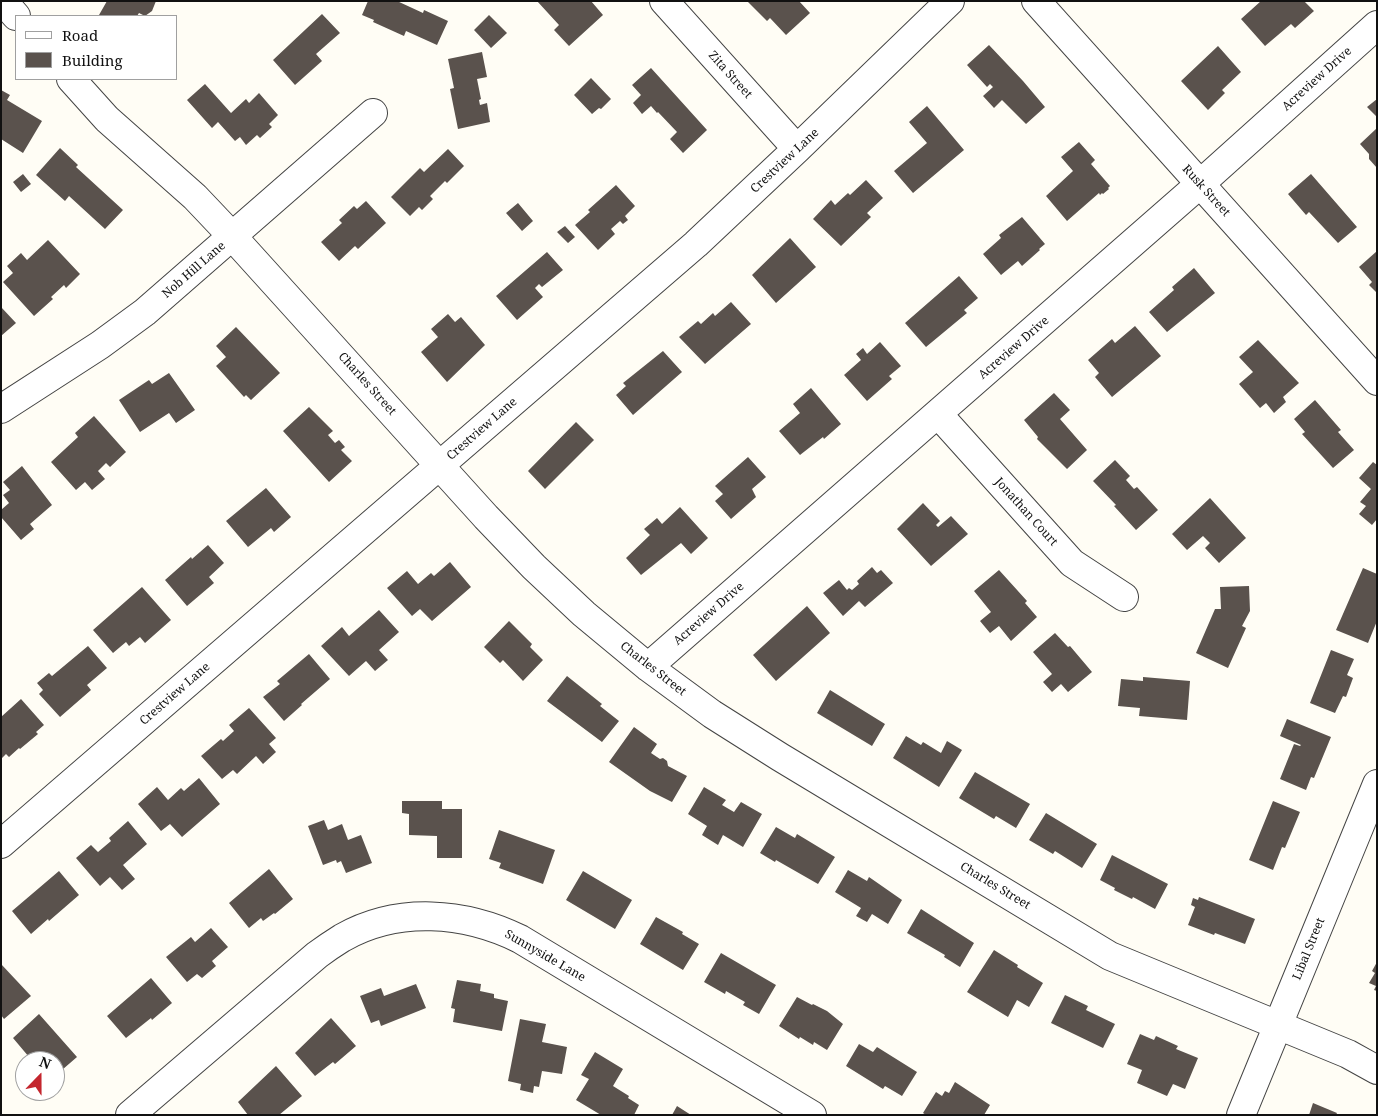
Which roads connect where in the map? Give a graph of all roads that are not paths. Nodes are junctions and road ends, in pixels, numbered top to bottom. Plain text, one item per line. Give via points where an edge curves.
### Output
1 (3, 1) edge
2 (664, 1) edge
3 (950, 1) edge
4 (1036, 1) edge
5 (15, 15) edge
6 (1377, 25) edge
7 (73, 80) edge
8 (374, 112) dead end
9 (797, 149) junction
10 (1200, 184) junction
11 (232, 236) junction
12 (1377, 381) edge
13 (1, 409) edge
14 (938, 414) junction
15 (440, 465) junction
16 (1124, 597) dead end
17 (648, 667) junction
18 (1377, 784) edge
19 (1, 844) edge
20 (1278, 1024) junction
21 (1377, 1070) edge
22 (130, 1115) edge
23 (812, 1115) edge
24 (1242, 1115) edge

1 - 5 street
2 - 9 street, Zita Street
3 - 9 street, Crestview Lane
4 - 10 street, Rusk Street
6 - 10 street, Acreview Drive
7 - 11 street, Charles Street via 108,119 195,197
8 - 11 street, Nob Hill Lane
9 - 15 street, Crestview Lane via 696,244
10 - 12 street, Rusk Street
10 - 14 street, Acreview Drive
11 - 13 street, Nob Hill Lane via 100,346
11 - 15 street, Charles Street
14 - 16 street, Jonathan Court via 1072,563
14 - 17 street, Acreview Drive
15 - 17 street, Charles Street via 534,567
15 - 19 street, Crestview Lane
17 - 20 street, Charles Street via 712,714 780,757 1110,956
18 - 20 street, Libal Street
20 - 21 street, Charles Street
20 - 24 street, Libal Street
22 - 23 street, Sunnyside Lane via 317,955 343,937 400,918 427,916 481,923 520,940

